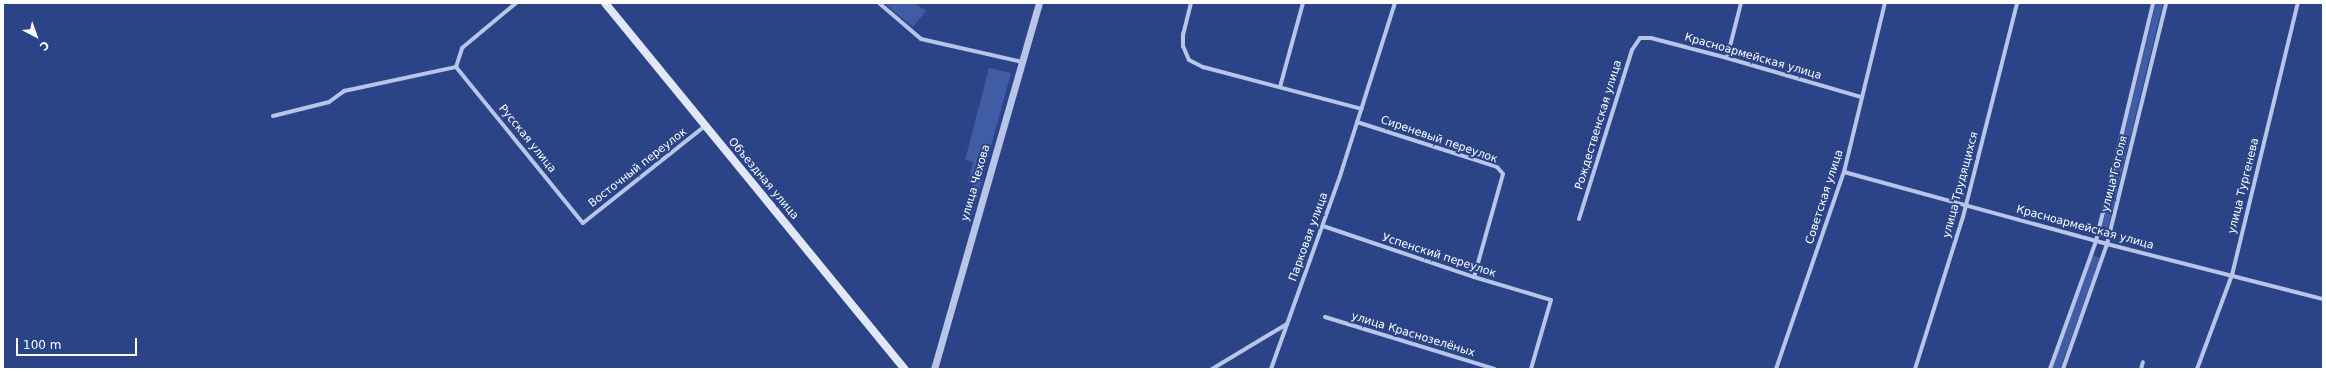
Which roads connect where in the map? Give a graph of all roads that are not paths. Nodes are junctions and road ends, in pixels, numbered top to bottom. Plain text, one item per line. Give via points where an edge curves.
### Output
1 (516, 3) edge
2 (605, 3) edge
3 (879, 3) edge
4 (1039, 3) edge
5 (1191, 3) edge
6 (1303, 3) edge
7 (1395, 3) edge
8 (1741, 3) edge
9 (1885, 3) edge
10 (2017, 3) edge
11 (2153, 3) edge
12 (2166, 3) edge
13 (2298, 3) edge
14 (1640, 38) joint
15 (1727, 58) junction
16 (1022, 62) junction
17 (456, 66) junction
18 (1280, 87) junction
19 (1861, 97) junction
20 (1362, 109) junction
21 (273, 116) dead end
22 (1357, 122) junction
23 (705, 126) junction
24 (1844, 172) junction
25 (1966, 206) junction
26 (1579, 219) dead end
27 (583, 223) joint
28 (1323, 226) junction
29 (2096, 241) junction
30 (2107, 244) junction
31 (2232, 275) junction
32 (1474, 277) junction
33 (2323, 299) edge
34 (1325, 317) dead end
35 (1287, 324) junction
36 (2144, 362) dead end
37 (905, 369) edge
38 (934, 369) edge
39 (1212, 369) edge
40 (1271, 369) edge
41 (1495, 369) edge
42 (1531, 369) edge
43 (1776, 369) edge
44 (1915, 369) edge
45 (2050, 369) edge
46 (2063, 369) edge
47 (2141, 369) edge
48 (2197, 369) edge

1 - 17 street via 462,48
2 - 23 main road, Объездная улица
3 - 16 street via 921,39
4 - 16 street, улица Чехова
5 - 18 street via 1183,34 1183,46 1189,60 1203,67
6 - 18 street
7 - 20 street, Парковая улица
8 - 15 street
9 - 19 street, Советская улица
10 - 25 street, улица Трудящихся
11 - 29 street, улица Гоголя
12 - 30 street, улица Гоголя
13 - 31 street, улица Тургенева
14 - 15 street, Красноармейская улица via 1651,38
14 - 26 street, Рождественская улица via 1632,50
15 - 19 street, Красноармейская улица
16 - 38 street, улица Чехова
17 - 21 street via 344,91 329,102
17 - 27 street, Русская улица
18 - 20 street
19 - 24 street, Советская улица
20 - 22 street, Парковая улица
22 - 28 street, Парковая улица
22 - 32 street, Сиреневый переулок via 1497,167 1503,174
23 - 27 street, Восточный переулок
23 - 37 main road, Объездная улица
24 - 25 street, Красноармейская улица
24 - 43 street, Советская улица
25 - 29 street, Красноармейская улица
25 - 44 street, улица Трудящихся
28 - 32 street, Успенский переулок
28 - 35 street, Парковая улица
29 - 30 street, Красноармейская улица
29 - 45 street, улица Гоголя
30 - 31 street, Красноармейская улица
30 - 46 street, улица Гоголя
31 - 33 street, Красноармейская улица
31 - 48 street, улица Тургенева
32 - 42 street, Успенский переулок via 1551,300
34 - 41 street, улица Краснозелёных
35 - 39 street
35 - 40 street, Парковая улица
36 - 47 street

